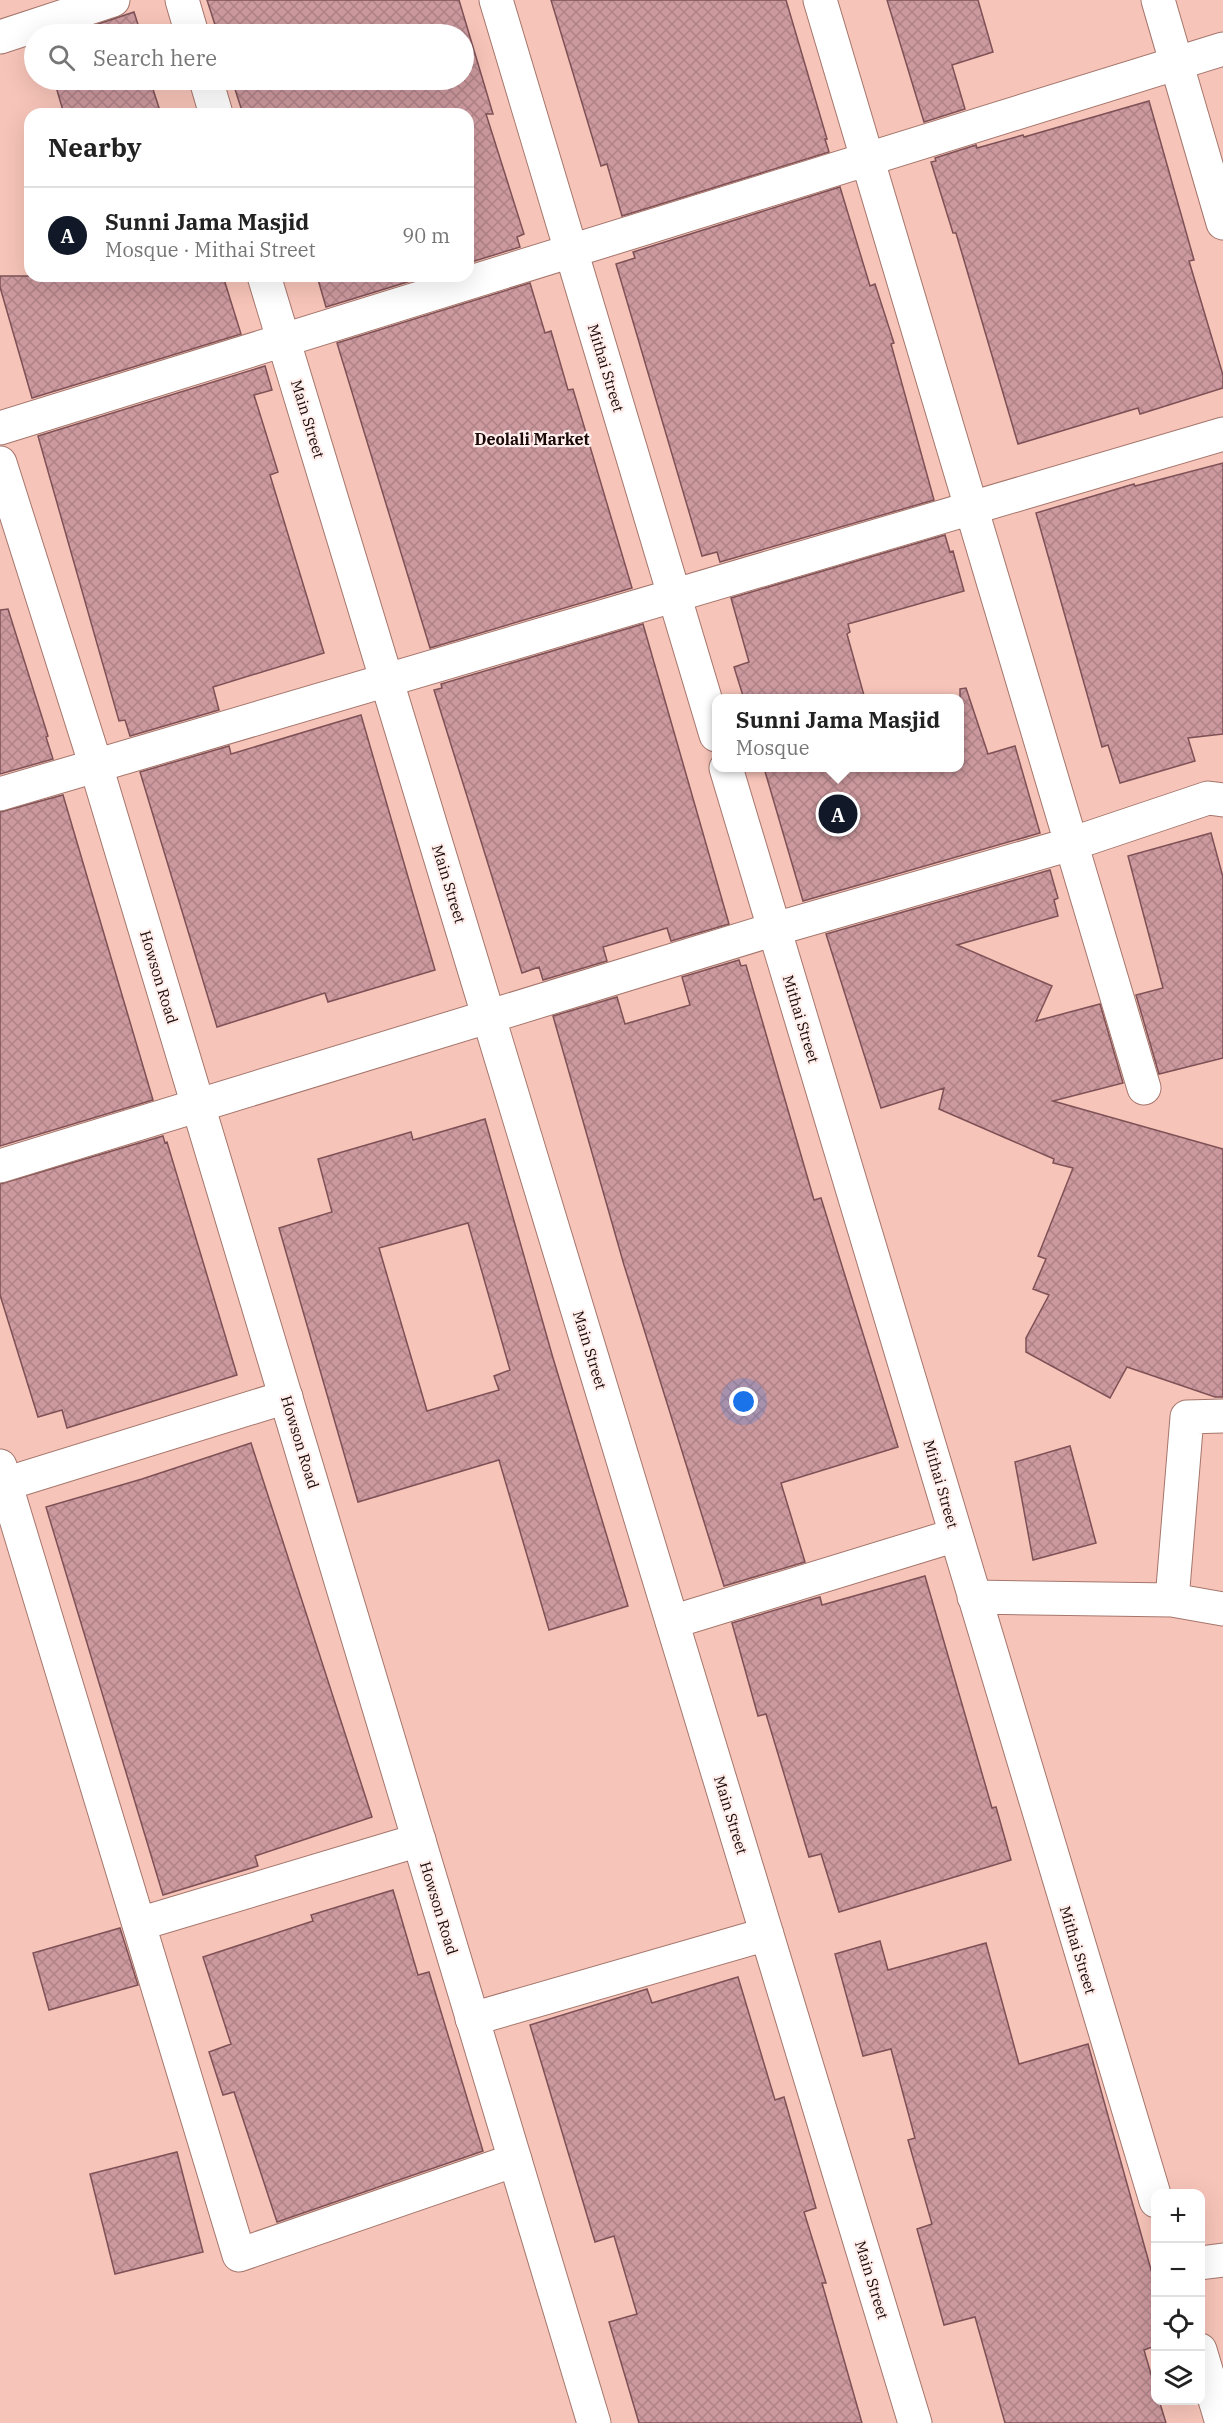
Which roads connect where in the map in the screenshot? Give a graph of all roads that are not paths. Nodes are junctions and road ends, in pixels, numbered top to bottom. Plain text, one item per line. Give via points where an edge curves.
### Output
1 (112, 0) edge
2 (182, 0) edge
3 (496, 0) edge
4 (820, 0) edge
5 (1158, 0) edge
6 (39, 24) edge
7 (189, 24) edge
8 (24, 29) edge
9 (0, 37) edge
10 (1223, 49) edge
11 (1176, 64) junction
12 (209, 90) edge
13 (214, 108) edge
14 (867, 160) junction
15 (1223, 224) edge
16 (571, 251) junction
17 (474, 281) edge
18 (266, 282) edge
19 (470, 282) edge
20 (283, 339) junction
21 (0, 428) edge
22 (1223, 434) edge
23 (0, 463) edge
24 (971, 508) junction
25 (675, 595) junction
26 (388, 680) junction
27 (712, 718) edge
28 (96, 766) junction
29 (727, 772) edge
30 (0, 794) edge
31 (1223, 800) edge
32 (1071, 844) junction
33 (775, 929) junction
34 (489, 1017) junction
35 (1144, 1088) dead end
36 (197, 1104) junction
37 (0, 1166) edge
38 (286, 1397) junction
39 (1223, 1416) edge
40 (3, 1475) edge
41 (956, 1535) junction
42 (974, 1597) junction
43 (1172, 1600) junction
44 (1223, 1609) edge
45 (672, 1622) junction
46 (419, 1840) junction
47 (139, 1924) junction
48 (767, 1934) junction
49 (472, 2019) junction
50 (515, 2160) junction
51 (1151, 2189) edge
52 (1223, 2260) edge
53 (1205, 2263) edge
54 (1200, 2351) edge
55 (594, 2423) edge
56 (915, 2423) edge
57 (1222, 2423) edge

1 - 6 street
2 - 7 street
3 - 16 street, Mithai Street
4 - 14 street
5 - 11 street
8 - 9 street
10 - 11 street
11 - 14 street
11 - 15 street
12 - 13 street
14 - 16 street
14 - 24 street
16 - 17 street
16 - 25 street, Mithai Street
18 - 20 street, Main Street
19 - 20 street
20 - 21 street
20 - 26 street, Main Street
22 - 24 street
23 - 28 street, Howson Road
24 - 25 street
24 - 32 street
25 - 26 street
25 - 27 street, Mithai Street
26 - 28 street
26 - 34 street, Main Street
28 - 30 street
28 - 36 street, Howson Road
29 - 33 street, Mithai Street
31 - 32 street via 1208,798
32 - 33 street
32 - 35 street
33 - 34 street
33 - 41 street, Mithai Street
34 - 36 street
34 - 45 street, Main Street
36 - 37 street
36 - 38 street, Howson Road
38 - 40 street
38 - 46 street, Howson Road
39 - 43 street via 1187,1417
40 - 47 street
41 - 42 street, Mithai Street
41 - 45 street
42 - 43 street
42 - 51 street, Mithai Street
43 - 44 street
45 - 48 street, Main Street
46 - 47 street
46 - 49 street, Howson Road
47 - 50 street via 239,2254
48 - 49 street
48 - 56 street, Main Street
49 - 50 street, Howson Road
50 - 55 street, Howson Road
52 - 53 street
54 - 57 street

